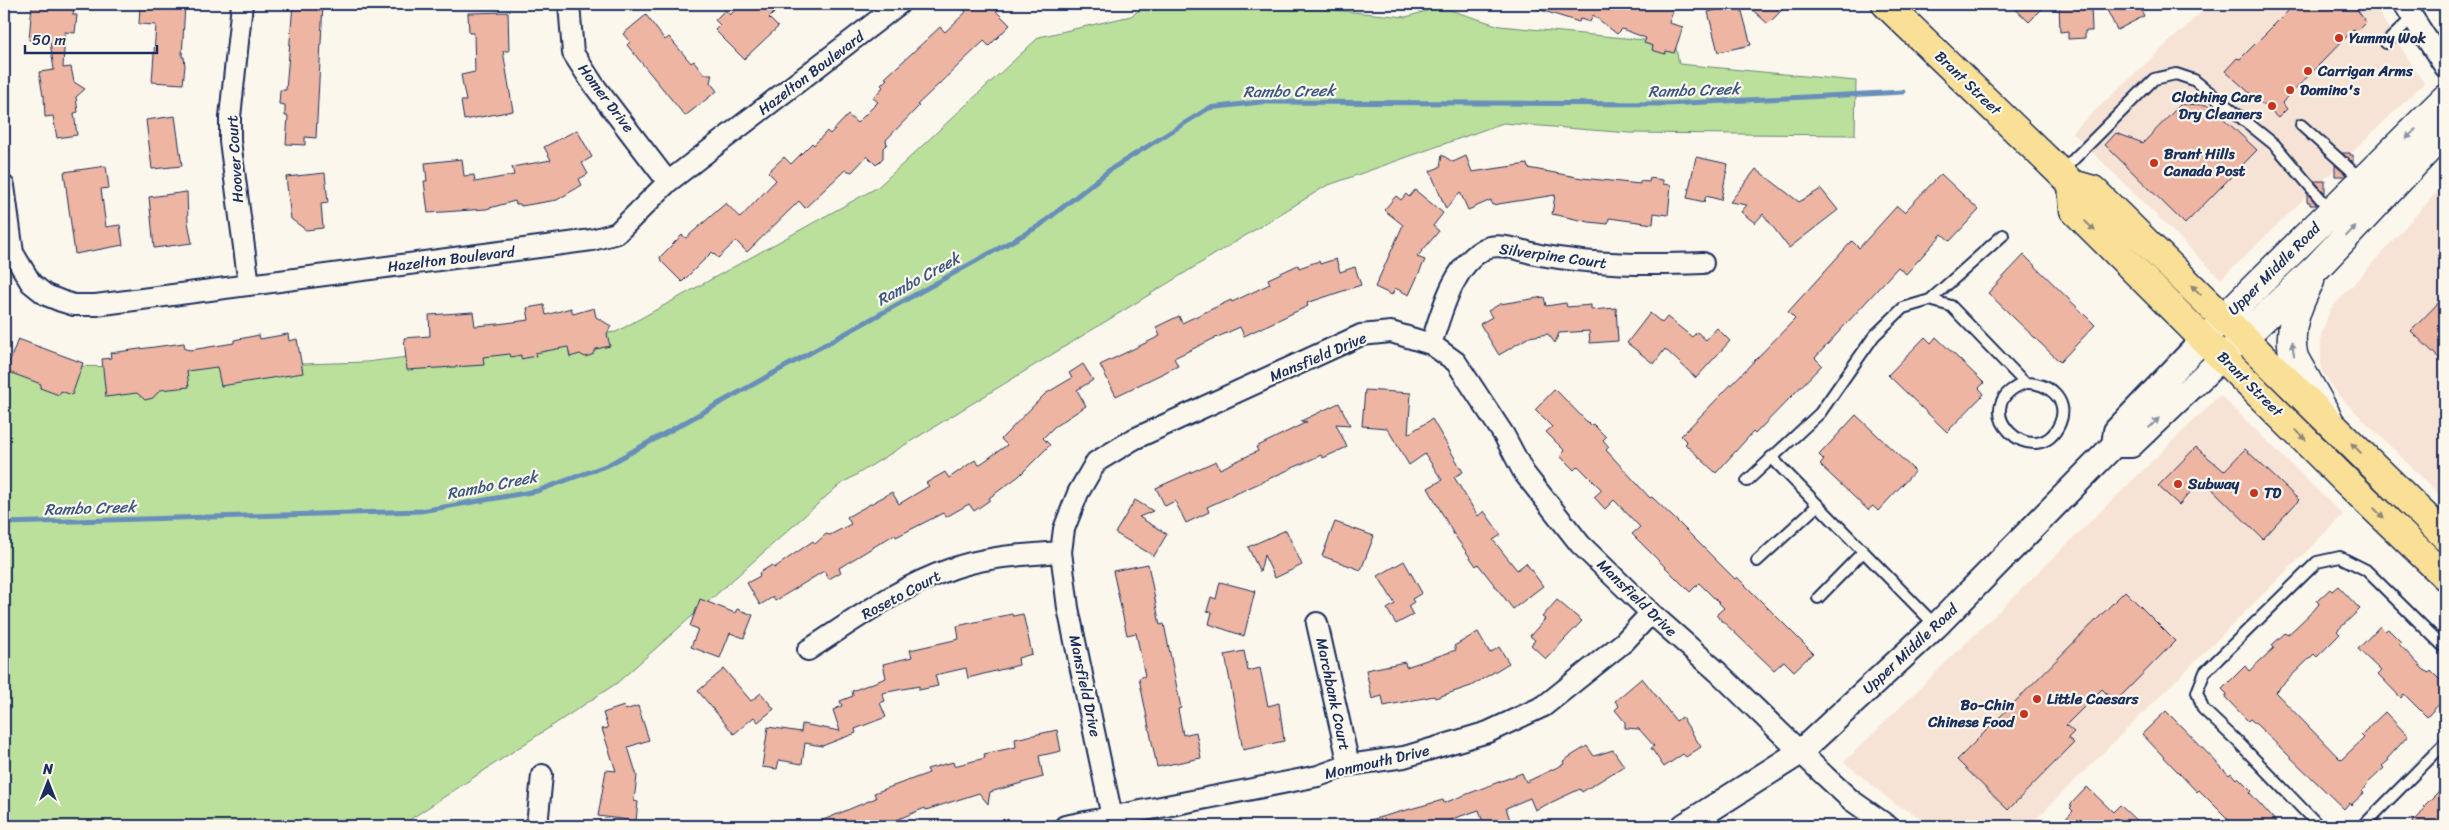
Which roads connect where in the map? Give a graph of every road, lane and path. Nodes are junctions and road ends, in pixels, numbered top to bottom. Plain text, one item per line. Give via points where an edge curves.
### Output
1 (242, 4) edge
2 (568, 4) edge
3 (899, 4) edge
4 (1886, 4) edge
5 (2408, 10) edge
6 (2386, 43) dead end
7 (2445, 66) edge
8 (2445, 99) edge
9 (2301, 125) dead end
10 (2445, 131) edge
11 (2066, 178) junction
12 (2362, 181) junction
13 (668, 182) junction
14 (4, 186) edge
15 (2332, 211) junction
16 (2003, 235) dead end
17 (1703, 263) dead end
18 (2318, 266) junction
19 (249, 284) junction
20 (1930, 300) junction
21 (2224, 318) junction
22 (2244, 337) junction
23 (1431, 344) junction
24 (2214, 347) junction
25 (2025, 382) junction
26 (2330, 424) junction
27 (1771, 458) junction
28 (1747, 481) dead end
29 (1818, 505) junction
30 (2445, 536) edge
31 (1061, 552) junction
32 (1863, 552) junction
33 (1758, 561) dead end
34 (2445, 576) edge
35 (1818, 598) dead end
36 (1651, 613) junction
37 (1317, 623) dead end
38 (1936, 626) junction
39 (2445, 648) edge
40 (808, 650) dead end
41 (2445, 743) edge
42 (1799, 753) junction
43 (1349, 765) junction
44 (542, 775) dead end
45 (1112, 817) junction
46 (537, 826) edge
47 (1065, 826) edge
48 (1684, 826) edge
49 (1888, 826) edge
50 (2319, 826) edge
51 (2363, 826) edge

1 - 19 street, Hoover Court via 230,141
2 - 13 street, Homer Drive via 573,53
3 - 13 street, Hazelton Boulevard
4 - 11 main road, Brant Street
5 - 6 lane
5 - 7 street
8 -> 12 main road, Upper Middle Road
9 - 12 lane
18 -> 10 main road, Upper Middle Road
11 - 15 lane via 2154,79 2176,74 2194,80 2275,145
21 -> 11 main road, Brant Street via 2093,190
11 -> 24 main road, Brant Street via 2074,210
12 - 15 main road, Upper Middle Road
13 - 19 street, Hazelton Boulevard via 618,233 592,240
14 - 19 street, Hazelton Boulevard via 14,253 31,283 46,295 61,301 96,305
15 - 21 main road, Upper Middle Road
16 - 20 lane
17 - 23 street, Silverpine Court via 1586,263 1508,247 1486,248 1471,259 1450,290
18 - 22 main road, Upper Middle Road
26 -> 18 main road via 2292,349 2297,305
20 - 25 lane via 1951,306
20 - 27 lane via 1904,308 1874,336 1820,413
21 - 22 main road, Brant Street
21 - 24 street, Upper Middle Road
22 - 24 street, Upper Middle Road
22 - 26 main road, Brant Street
23 - 31 street, Mansfield Drive via 1391,332 1362,335 1134,439 1096,462 1074,502 1064,529
23 - 36 street, Mansfield Drive via 1456,362 1504,435 1524,473 1560,520
24 -> 34 main road, Brant Street
24 - 38 street, Upper Middle Road via 2116,431 2114,445
25 - 25 lane via 2007,393 2002,403 2002,418 2008,433 2014,438 2036,443 2047,439 2057,429 2062,419 2062,408 2055,392 2036,382
30 -> 26 main road, Brant Street
27 - 28 lane
27 - 29 lane
29 - 32 lane
29 - 33 lane
31 - 40 street, Roseto Court via 1011,556 952,568 909,587
31 - 45 street, Mansfield Drive via 1068,608
32 - 35 lane
32 - 38 lane
36 - 42 street, Mansfield Drive via 1719,673
36 - 43 street, Monmouth Drive via 1624,642 1544,706 1488,732 1404,757
37 - 43 street, Marchbank Court
38 - 42 street, Upper Middle Road
39 - 50 lane via 2366,570 2340,557 2317,562 2205,672 2197,692 2203,709
41 - 51 lane
42 - 48 street, Upper Middle Road
42 - 49 street, Mansfield Drive via 1851,800
43 - 45 street, Monmouth Drive via 1318,776
44 - 46 street
45 - 47 street, Monmouth Drive

